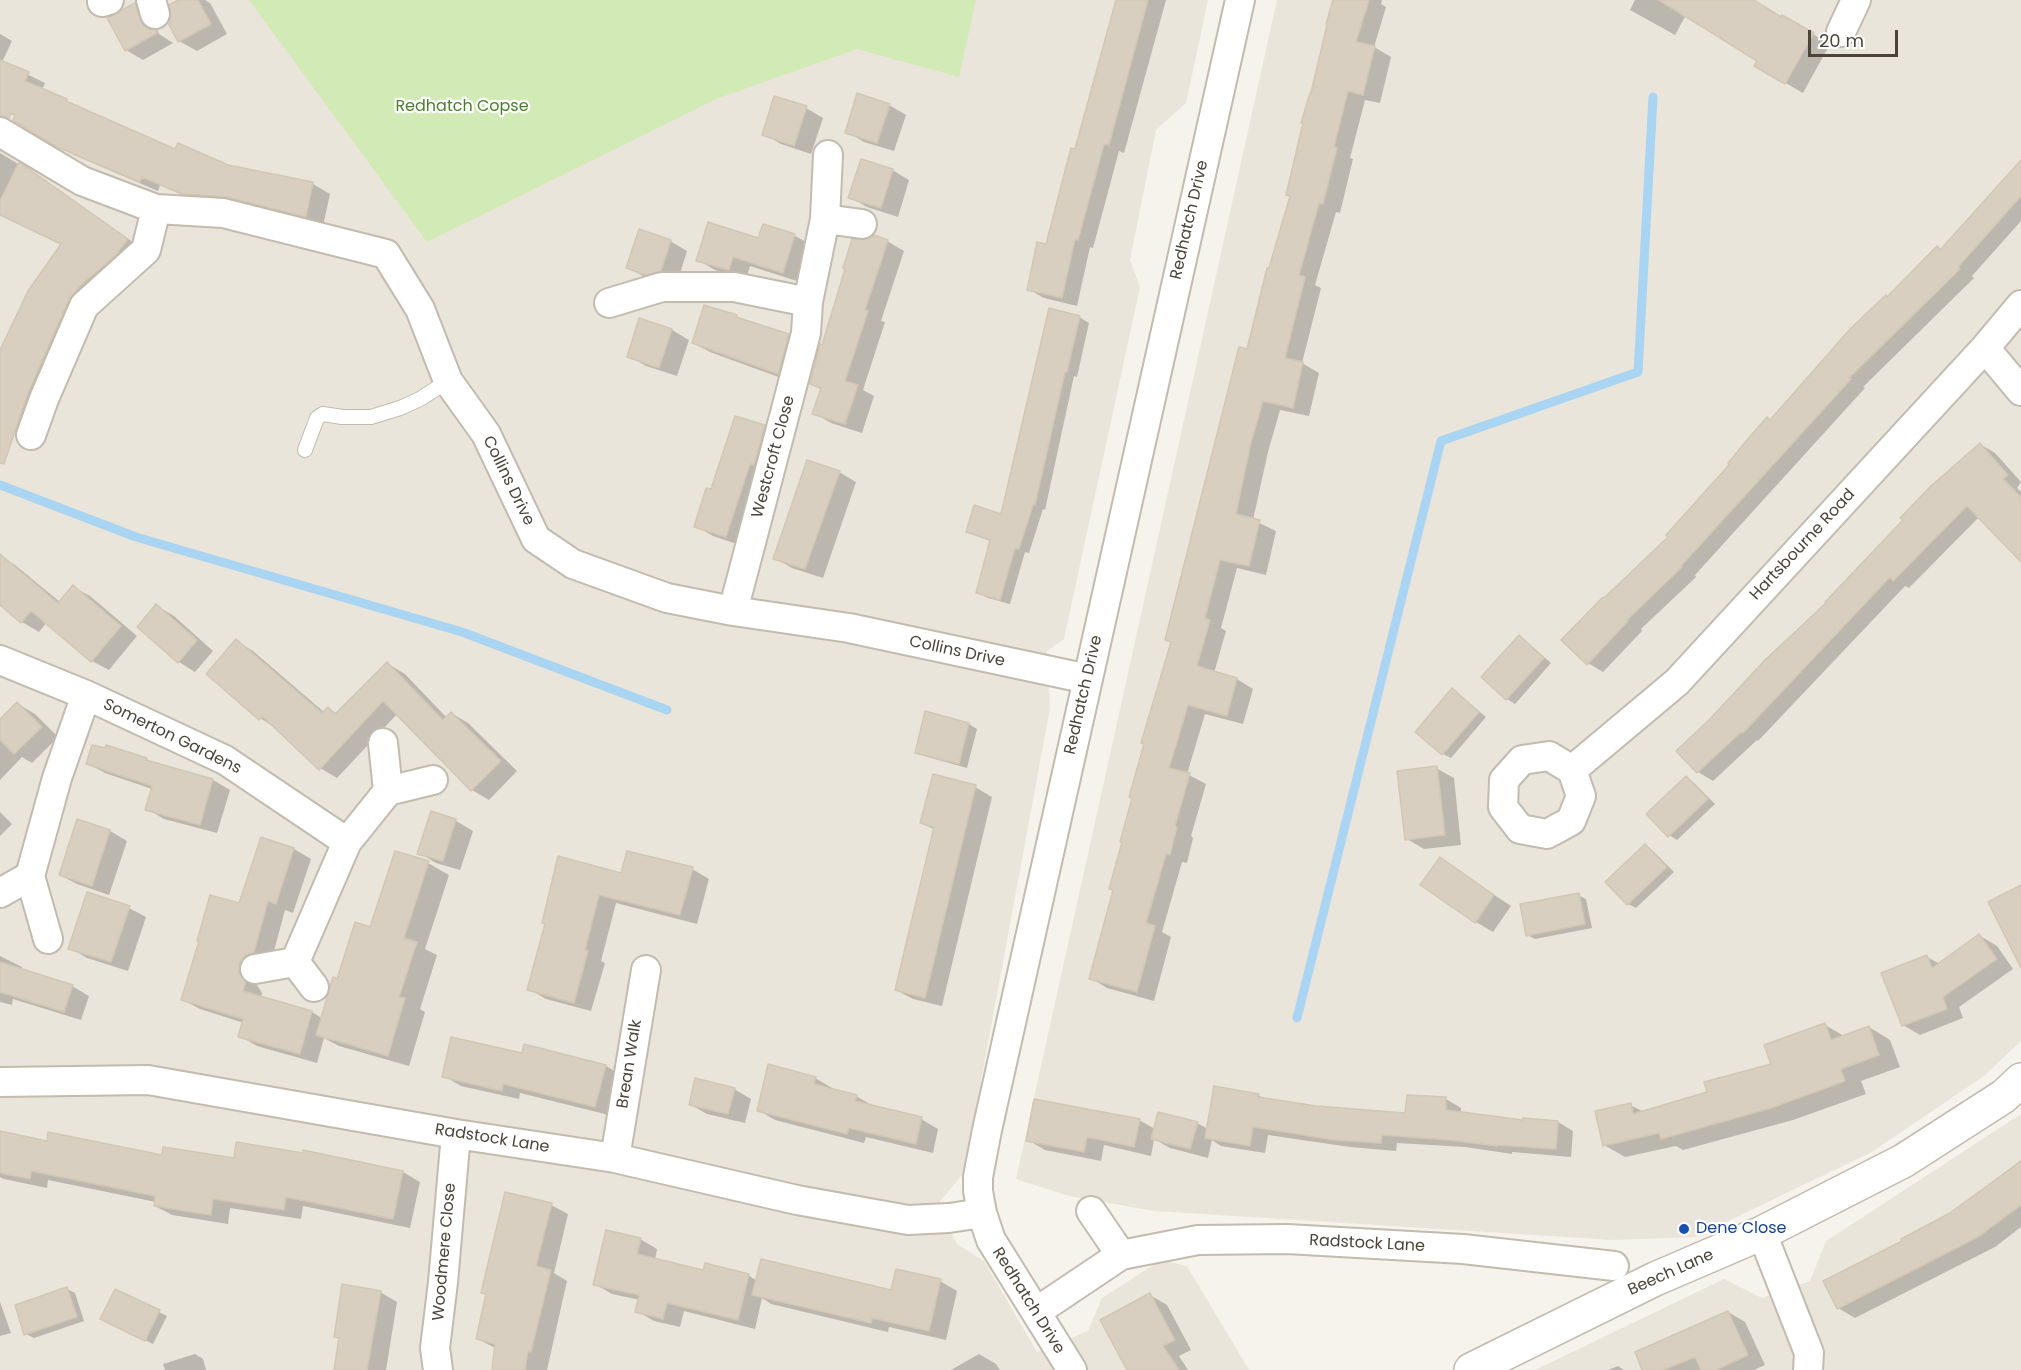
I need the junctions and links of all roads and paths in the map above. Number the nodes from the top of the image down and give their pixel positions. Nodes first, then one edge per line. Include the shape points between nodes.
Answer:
1 (1240, 0) edge
2 (1856, 0) edge
3 (1841, 32) dead end
4 (0, 132) edge
5 (828, 155) dead end
6 (156, 209) junction
7 (825, 219) junction
8 (862, 224) dead end
9 (808, 302) junction
10 (609, 303) dead end
11 (2021, 305) edge
12 (1985, 348) junction
13 (448, 381) junction
14 (2021, 391) edge
15 (32, 435) dead end
16 (305, 450) dead end
17 (733, 611) junction
18 (0, 660) edge
19 (1088, 680) junction
20 (86, 695) junction
21 (383, 743) dead end
22 (1572, 770) dead end
23 (433, 780) dead end
24 (388, 791) junction
25 (347, 842) junction
26 (30, 876) junction
27 (0, 892) edge
28 (48, 939) dead end
29 (295, 962) junction
30 (255, 969) dead end
31 (646, 970) dead end
32 (314, 987) dead end
33 (2021, 1080) edge
34 (0, 1082) edge
35 (456, 1134) junction
36 (615, 1158) junction
37 (1091, 1211) dead end
38 (981, 1213) junction
39 (1762, 1233) junction
40 (1121, 1255) junction
41 (1614, 1266) dead end
42 (1036, 1312) junction
43 (438, 1370) edge
44 (1072, 1370) edge
45 (1471, 1370) edge
46 (1808, 1370) edge

1 - 19 street, Redhatch Drive
2 - 3 street
4 - 6 street, Collins Drive via 82,181
5 - 7 street, Westcroft Close
6 - 13 street, Collins Drive via 223,213 386,254 420,309
6 - 15 street via 146,250 84,306
7 - 8 street
7 - 9 street, Westcroft Close
9 - 10 street via 734,286 662,287
9 - 17 street, Westcroft Close via 806,333
11 - 12 street, Hartsbourne Road
12 - 14 street
12 - 22 street, Hartsbourne Road via 1677,682
13 - 16 lane via 420,399 370,417 323,414 317,418
13 - 17 street, Collins Drive via 486,434 536,539 573,564 667,598
17 - 19 street, Collins Drive via 849,628
18 - 20 street, Somerton Gardens
19 - 38 street, Redhatch Drive via 987,1130 978,1177
20 - 25 street, Somerton Gardens via 225,760
20 - 26 street, Somerton Gardens via 57,778
21 - 24 street
23 - 24 street
24 - 25 street
25 - 29 street
26 - 27 street
26 - 28 street
29 - 30 street
29 - 32 street
31 - 36 street, Brean Walk
33 - 39 street, Beech Lane via 2004,1096 1903,1161
34 - 35 street, Radstock Lane via 148,1080
35 - 36 street, Radstock Lane
35 - 43 street, Woodmere Close via 435,1348
36 - 38 street, Radstock Lane via 797,1200 908,1220
37 - 40 street
38 - 42 street, Redhatch Drive via 1007,1269
39 - 45 street, Beech Lane via 1655,1279
39 - 46 street via 1809,1353
40 - 41 street, Radstock Lane via 1198,1240 1287,1239 1463,1250
40 - 42 street, Radstock Lane
42 - 44 street, Redhatch Drive

